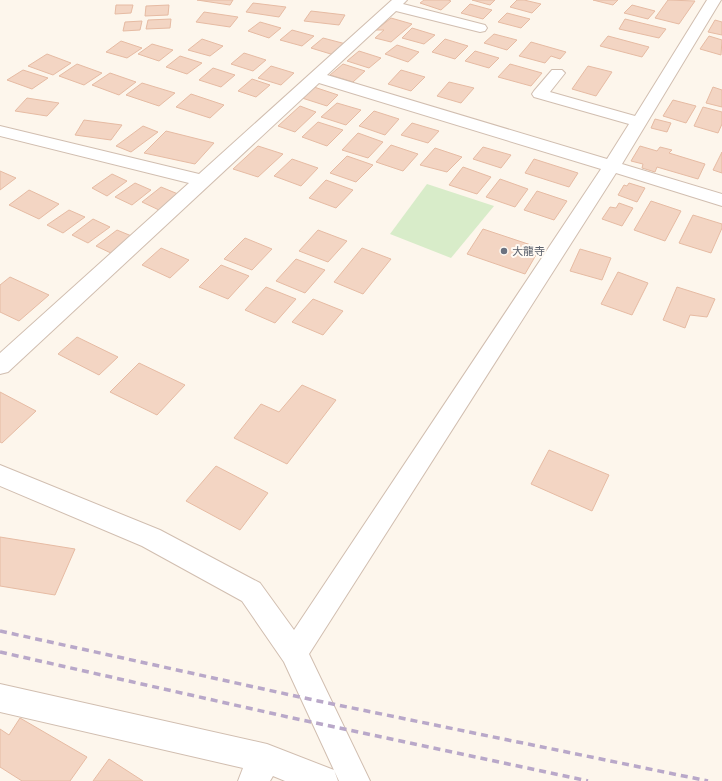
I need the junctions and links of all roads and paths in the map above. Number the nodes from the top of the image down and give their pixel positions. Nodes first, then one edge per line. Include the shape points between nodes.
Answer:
1 (714, 0) edge
2 (396, 3) edge
3 (480, 28) dead end
4 (557, 73) dead end
5 (318, 77) junction
6 (639, 122) junction
7 (0, 132) edge
8 (611, 167) junction
9 (204, 180) junction
10 (722, 200) edge
11 (0, 366) edge
12 (0, 475) edge
13 (294, 653) junction
14 (0, 698) edge
15 (260, 770) edge
16 (323, 781) edge
17 (354, 781) edge

1 - 6 street
2 - 3 street
2 - 5 street
4 - 6 street via 540,94
5 - 8 street
5 - 9 street
6 - 8 street
7 - 9 street
8 - 10 street
8 - 13 street
9 - 11 street
12 - 13 street via 151,538 251,592
13 - 17 street
14 - 15 street
15 - 16 street

